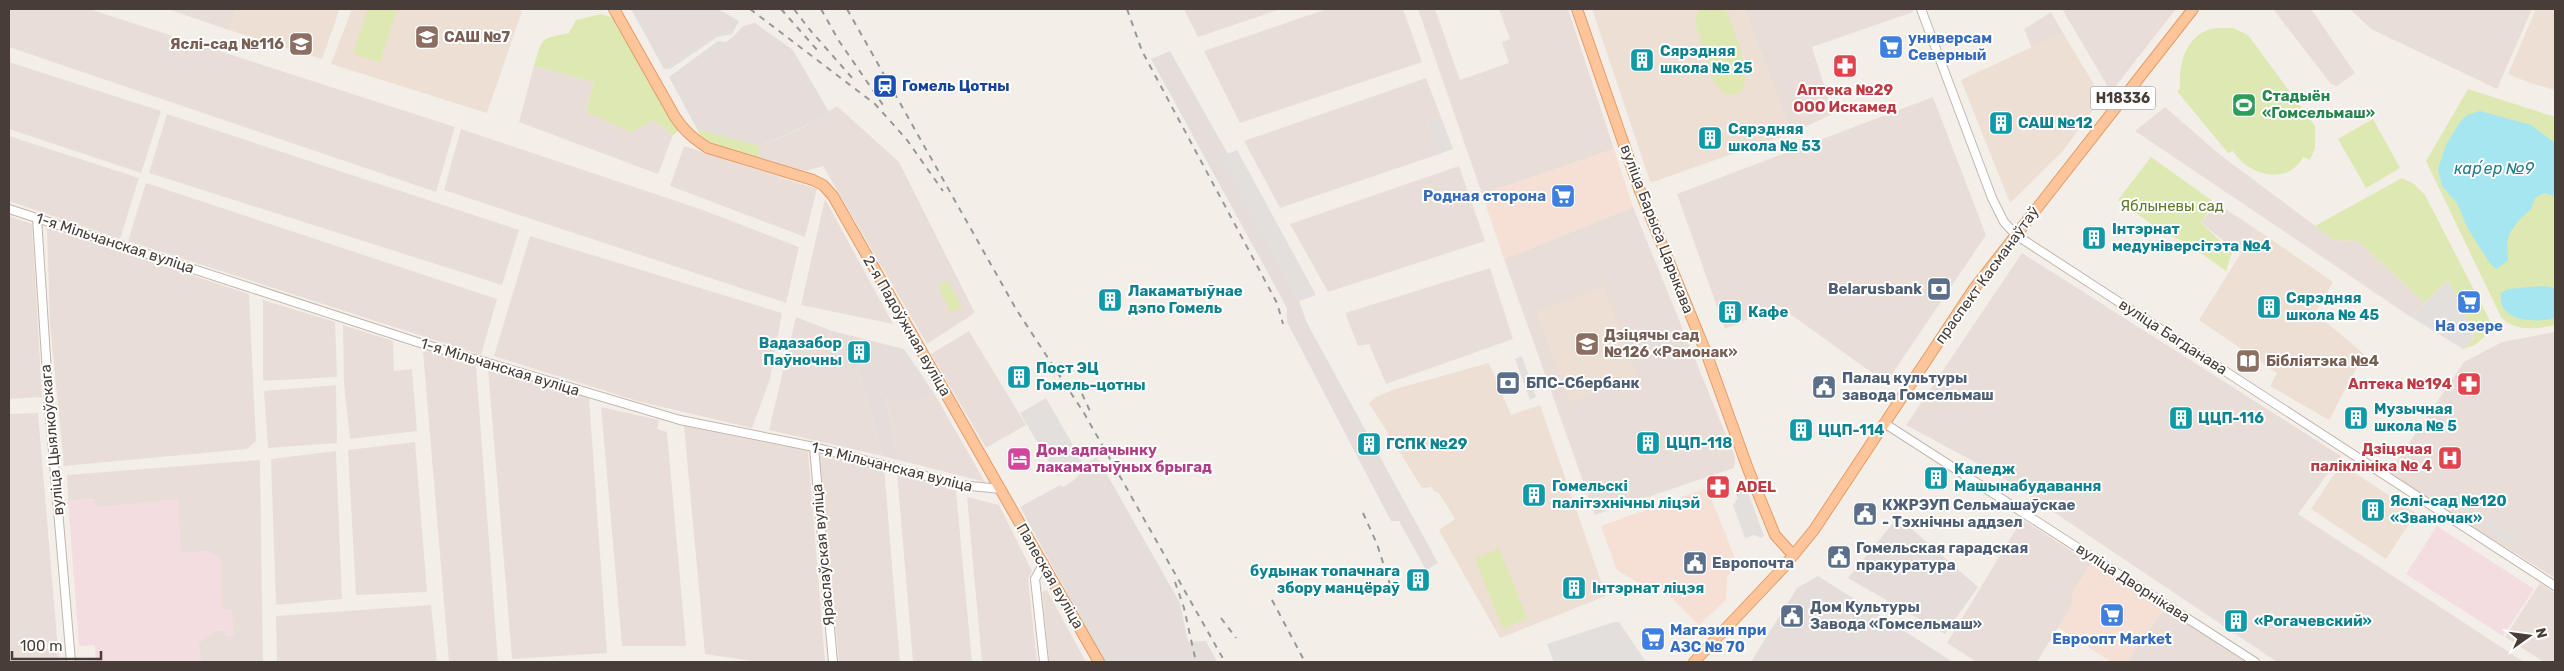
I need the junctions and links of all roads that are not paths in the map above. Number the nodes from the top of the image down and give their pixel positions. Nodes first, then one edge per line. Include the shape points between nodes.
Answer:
1 (614, 9) edge
2 (1577, 9) edge
3 (1921, 9) edge
4 (2193, 9) edge
5 (9, 209) edge
6 (37, 218) junction
7 (2016, 235) junction
8 (1884, 423) junction
9 (814, 447) junction
10 (1001, 489) junction
11 (1793, 555) junction
12 (1044, 563) junction
13 (2555, 586) edge
14 (71, 662) edge
15 (833, 662) edge
16 (1044, 662) edge
17 (1099, 662) edge
18 (1694, 662) edge
19 (2255, 662) edge

1 - 10 main road, 2-я Падоўжная вуліца via 684,131 708,148 820,182 833,196
2 - 11 main road, вуліца Барыса Царыкава via 1640,190 1707,355 1751,476 1775,536
3 - 7 street, вуліца Багданава via 1992,198 2004,222
4 - 7 main road, праспект Касманаўтаў / Н18336
5 - 6 street, 1-я Мільчанская вуліца
6 - 9 street, 1-я Мільчанская вуліца via 418,342 596,396 680,420
6 - 14 street, вуліца Цыялкоўскага
7 - 8 main road, праспект Касманаўтаў / Н18336 via 1973,290
7 - 13 street, вуліца Багданава
8 - 11 main road, праспект Касманаўтаў / Н18336 via 1817,526
8 - 19 street, вуліца Дворнікава
9 - 10 street, 1-я Мільчанская вуліца via 960,485
9 - 15 street, Яраслаўская вуліца
10 - 12 main road, Палеская вуліца
11 - 18 main road, праспект Касманаўтаў / Н18336
12 - 16 street via 1035,579
12 - 17 main road, Палеская вуліца

